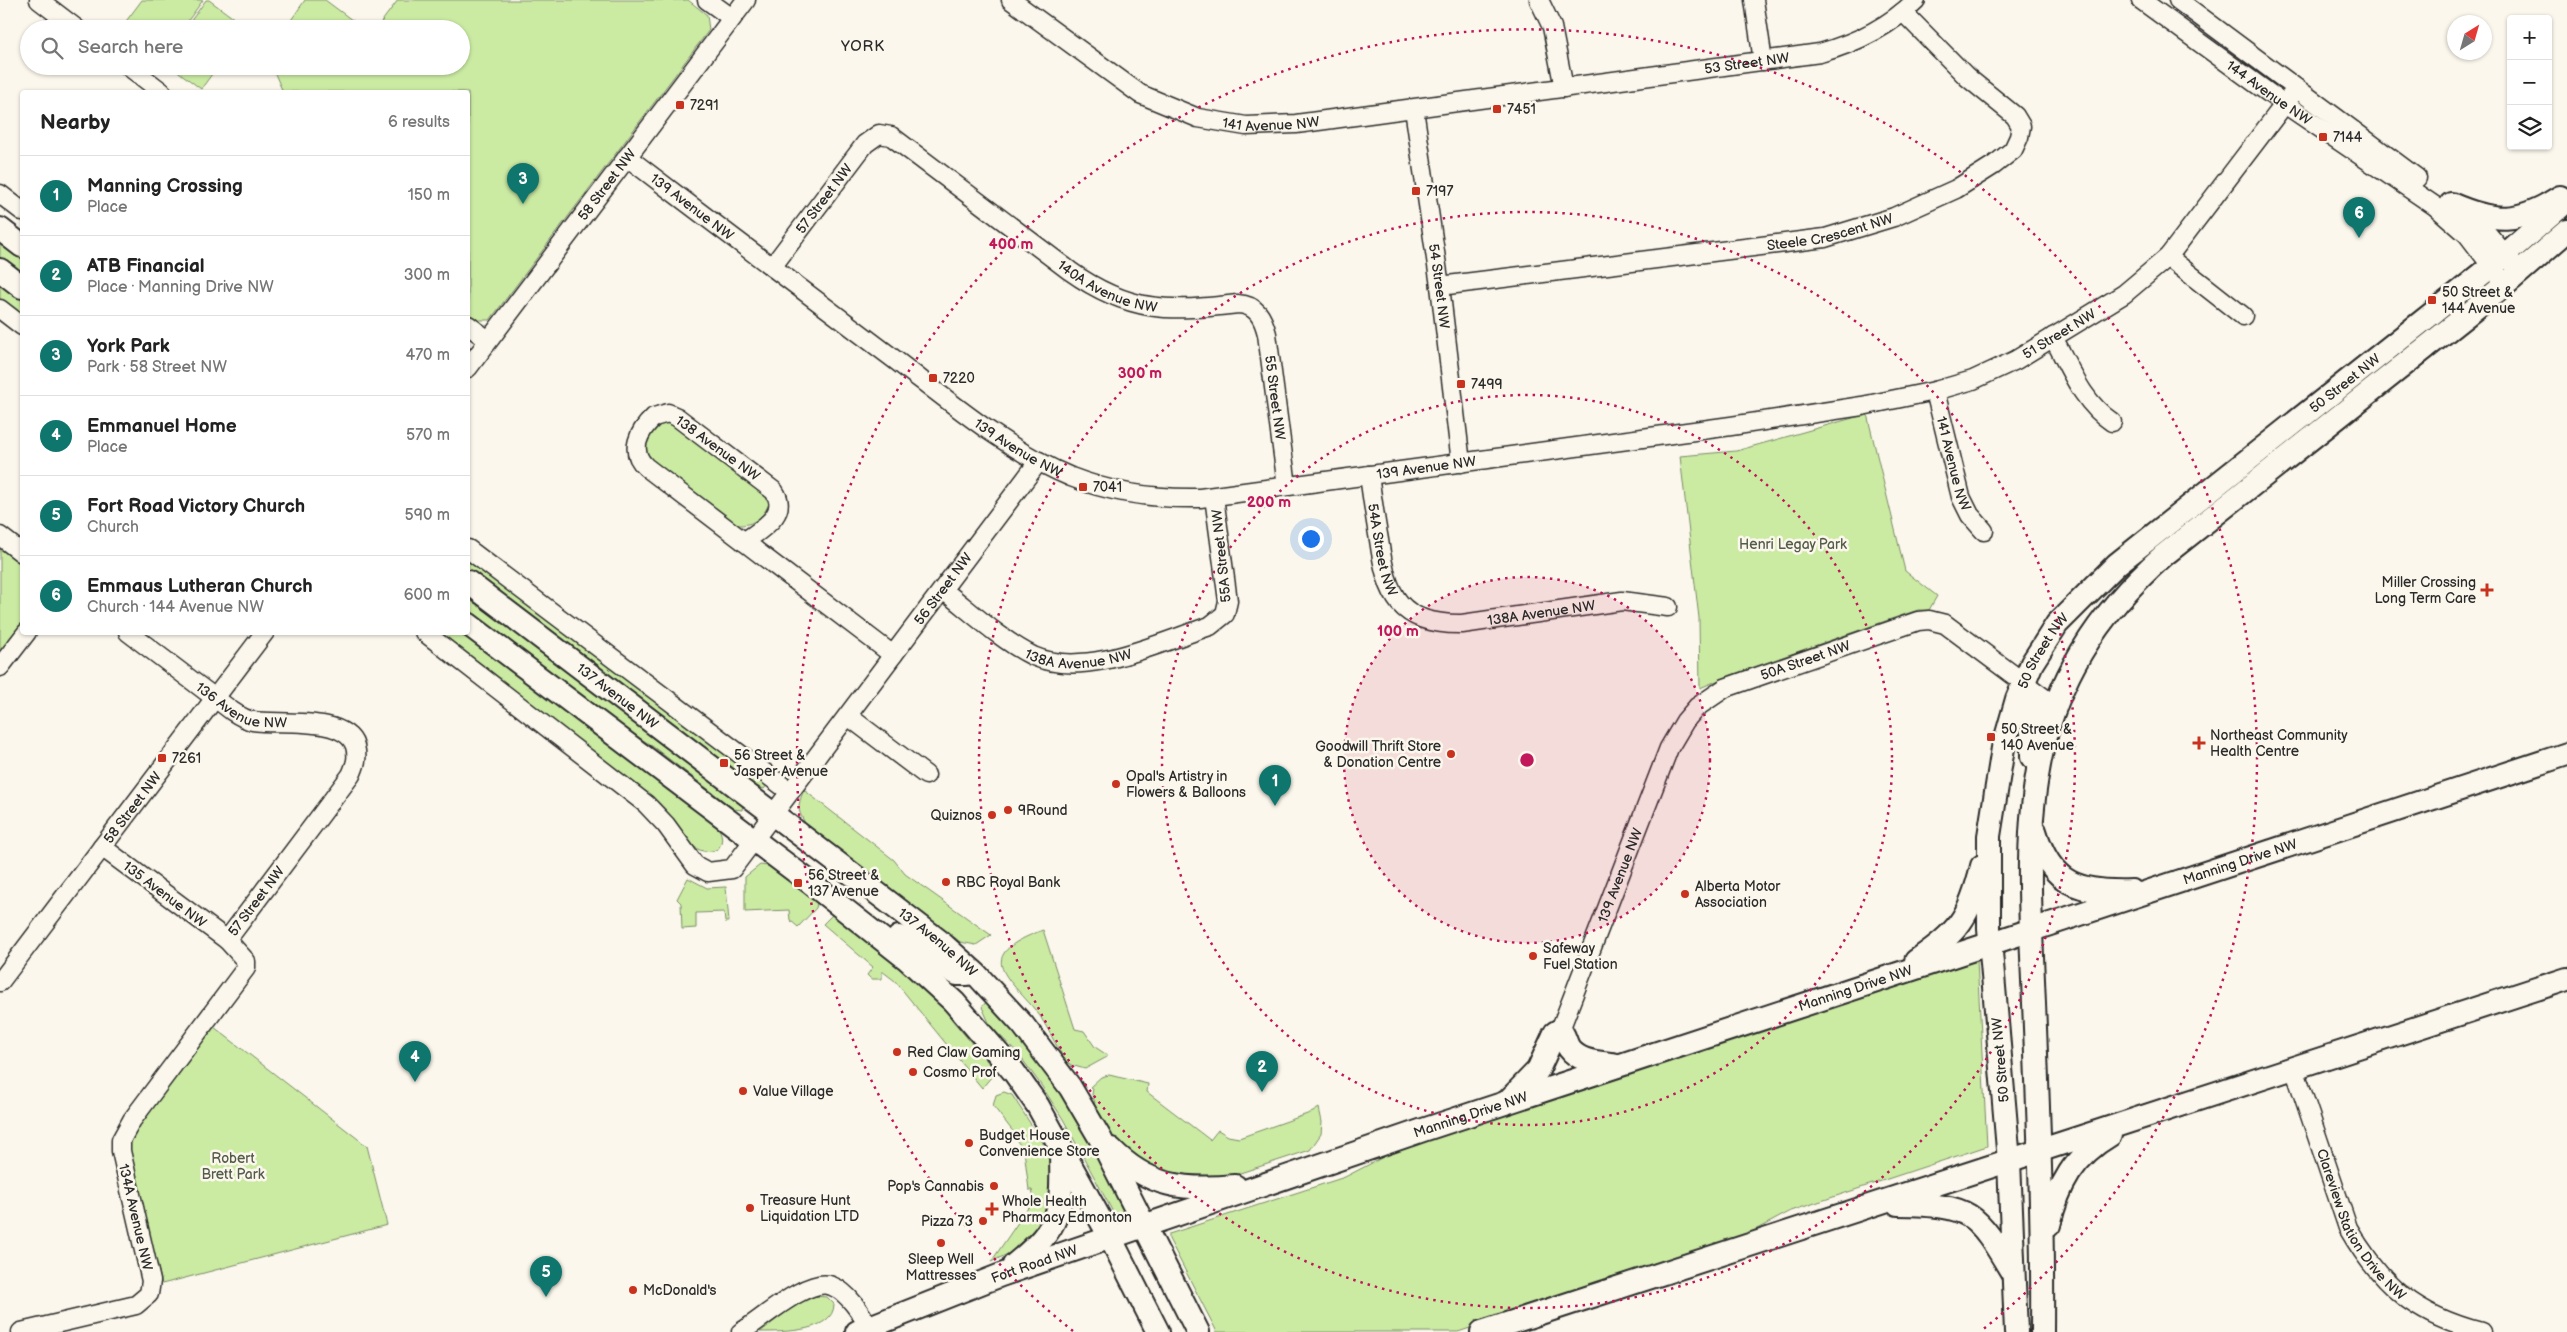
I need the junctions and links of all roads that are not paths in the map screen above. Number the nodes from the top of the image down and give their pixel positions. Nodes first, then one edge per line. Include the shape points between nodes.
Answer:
1 (39, 0) edge
2 (707, 0) edge
3 (746, 0) edge
4 (1011, 0) edge
5 (1539, 0) edge
6 (1754, 0) edge
7 (1916, 0) edge
8 (2141, 0) edge
9 (2178, 0) edge
10 (1903, 12) junction
11 (732, 18) junction
12 (65, 20) edge
13 (1763, 61) junction
14 (140, 75) edge
15 (1564, 88) junction
16 (2296, 89) junction
17 (159, 90) edge
18 (2284, 103) junction
19 (1414, 109) junction
20 (879, 134) joint
21 (627, 157) junction
22 (2567, 192) edge
23 (0, 194) edge
24 (2567, 201) edge
25 (2451, 204) junction
26 (20, 209) edge
27 (0, 229) edge
28 (2567, 231) edge
29 (20, 244) edge
30 (2168, 257) junction
31 (2499, 261) junction
32 (772, 267) junction
33 (0, 270) edge
34 (2513, 278) junction
35 (20, 285) edge
36 (1440, 286) junction
37 (0, 309) edge
38 (1258, 312) joint
39 (2243, 316) dead end
40 (20, 324) edge
41 (470, 326) edge
42 (2053, 337) junction
43 (488, 340) junction
44 (470, 365) edge
45 (1935, 391) junction
46 (2112, 422) dead end
47 (1731, 426) joint
48 (1039, 462) junction
49 (1461, 462) junction
50 (1369, 475) junction
51 (1287, 486) junction
52 (1214, 496) junction
53 (1984, 531) dead end
54 (0, 536) edge
55 (2144, 541) junction
56 (744, 542) junction
57 (20, 551) edge
58 (470, 551) edge
59 (470, 584) edge
60 (943, 590) junction
61 (1668, 607) dead end
62 (1225, 614) joint
63 (1416, 615) joint
64 (470, 626) edge
65 (25, 635) edge
66 (132, 635) edge
67 (263, 635) edge
68 (428, 635) edge
69 (893, 655) junction
70 (0, 668) edge
71 (2023, 682) junction
72 (215, 699) junction
73 (2056, 706) junction
74 (848, 716) junction
75 (1684, 721) joint
76 (2567, 754) edge
77 (358, 756) joint
78 (926, 775) dead end
79 (789, 791) junction
80 (2031, 811) junction
81 (772, 814) junction
82 (1989, 836) junction
83 (753, 839) junction
84 (102, 847) junction
85 (811, 883) junction
86 (2158, 890) junction
87 (2032, 931) junction
88 (227, 940) junction
89 (1990, 945) junction
90 (976, 974) junction
91 (1896, 975) junction
92 (2567, 979) edge
93 (0, 982) edge
94 (954, 1002) junction
95 (1560, 1030) junction
96 (1619, 1066) junction
97 (2294, 1068) junction
98 (1505, 1103) junction
99 (2138, 1119) junction
100 (1100, 1138) junction
101 (121, 1140) joint
102 (1061, 1147) junction
103 (2040, 1150) junction
104 (2009, 1161) junction
105 (1271, 1182) junction
106 (1879, 1204) junction
107 (1144, 1226) junction
108 (1110, 1237) junction
109 (2043, 1256) junction
110 (1001, 1275) junction
111 (2015, 1277) junction
112 (866, 1330) edge
113 (21, 1332) edge
114 (741, 1332) edge
115 (1158, 1332) edge
116 (1198, 1332) edge
117 (1482, 1332) edge
118 (2016, 1332) edge
119 (2042, 1332) edge
120 (2481, 1332) edge

1 - 12 street
2 - 11 street
3 - 11 street, 58 Street NW
4 - 19 street, 141 Avenue NW via 1126,86 1154,102 1198,118 1230,124 1281,126
5 - 15 street via 1552,27
6 - 13 street
7 - 10 street, 53 Street NW
8 - 18 street, 144 Avenue NW
9 - 16 street, 144 Avenue NW
10 - 13 street, 53 Street NW via 1870,34 1833,49
10 - 36 street, Steele Crescent NW via 1967,77 2015,116 2021,126 2013,150 1956,189 1894,217 1824,238
11 - 21 street, 58 Street NW
13 - 15 street, 53 Street NW
14 - 17 street
15 - 19 street, 141 Avenue NW
16 - 18 street, 51 Street NW
16 - 25 street, 144 Avenue NW
18 - 30 street, 51 Street NW
18 - 31 street, 144 Avenue NW via 2435,206
19 - 36 street, 54 Street NW
20 - 32 street, 57 Street NW via 864,144
20 - 38 street, 140A Avenue NW via 896,139 1099,290 1159,309 1189,310 1245,304
21 - 32 street, 139 Avenue NW
21 - 43 street, 58 Street NW
22 - 25 main road via 2538,209 2509,218 2482,217
23 - 26 street
24 - 31 main road, 50 Street NW
25 - 31 street, 144 Avenue NW via 2486,232
27 - 29 main road
28 - 34 main road, 50 Street NW
30 - 39 street
30 - 42 street, 51 Street NW via 2124,294
31 - 34 street, 144 Avenue NW
31 - 55 main road, 50 Street NW
32 - 48 street, 139 Avenue NW via 992,433
33 - 35 main road
34 - 73 main road, 50 Street NW via 2164,555 2132,584 2087,642
36 - 49 street, 54 Street NW
37 - 40 street
38 - 51 street, 55 Street NW via 1267,334
41 - 43 street
42 - 45 street, 51 Street NW via 1992,372
42 - 46 street via 2086,399
43 - 44 street, 58 Street NW
45 - 47 street, 51 Street NW
45 - 53 street, 141 Avenue NW via 1961,497 1970,516
47 - 49 street, 139 Avenue NW
48 - 52 street, 139 Avenue NW via 1087,483 1131,494 1185,498
48 - 60 street, 56 Street NW
49 - 50 street, 139 Avenue NW
50 - 51 street, 139 Avenue NW
50 - 63 street, 54A Street NW via 1388,587 1398,601
51 - 52 street, 139 Avenue NW
52 - 62 street, 55A Street NW via 1228,595
54 - 57 street
55 - 71 main road, 50 Street NW via 2091,588 2057,624 2039,648
55 - 73 main road via 2136,557 2073,636 2050,682 2050,697
56 - 56 street, 138 Avenue NW via 641,462 636,444 654,417 668,414 677,417 774,491 780,503 777,515
56 - 69 street, 138 Avenue NW
58 - 79 street, 137 Avenue NW
59 - 81 main road, 137 Avenue NW
60 - 62 street, 138A Avenue NW via 1022,650 1043,660 1067,664 1089,664 1108,659 1210,626
60 - 69 street, 56 Street NW
61 - 63 street, 138A Avenue NW via 1622,600 1462,624 1433,622
64 - 83 main road
65 - 70 street
66 - 72 street, 136 Avenue NW
67 - 72 street, 58 Street NW
68 - 83 street via 646,804 695,865 708,872 732,869
69 - 74 street, 56 Street NW
71 - 73 street
71 - 75 street, 50A Street NW via 1950,627 1938,621 1918,621 1737,683 1706,699
71 - 80 main road via 2034,703
71 - 82 main road, 50 Street NW via 1999,764
72 - 77 street, 136 Avenue NW via 250,721 334,726 347,732
72 - 84 street, 58 Street NW
73 - 80 main road, 50 Street NW via 2041,753
74 - 78 street
74 - 79 street, 56 Street NW
75 - 95 street, 139 Avenue NW via 1670,748
76 - 86 main road, Manning Drive NW
77 - 88 street, 57 Street NW via 351,775
79 - 81 street, 56 Street NW
80 - 86 main road via 2046,860 2067,881 2096,891
80 - 87 main road, 50 Street NW
81 - 83 street, 56 Street NW
81 - 90 main road, 137 Avenue NW via 931,935
82 - 89 main road, 50 Street NW
82 - 91 main road via 1965,916 1949,938
83 - 85 main road
84 - 88 street, 135 Avenue NW
84 - 93 street, 58 Street NW
85 - 90 main road via 958,974
85 - 94 main road via 906,958
86 - 87 main road, Manning Drive NW
87 - 89 main road, Manning Drive NW
87 - 103 main road, 50 Street NW
88 - 101 street, 57 Street NW via 246,961 246,968 132,1120
89 - 91 main road, Manning Drive NW
89 - 104 main road, 50 Street NW
90 - 94 main road
90 - 100 main road, 137 Avenue NW via 1039,1044
91 - 96 main road, Manning Drive NW
92 - 97 main road
94 - 102 main road via 1014,1072
95 - 96 main road via 1568,1047 1583,1060
95 - 98 main road via 1555,1033 1538,1070
96 - 98 main road, Manning Drive NW
97 - 99 main road
97 - 120 street, Clareview Station Drive NW via 2348,1228 2362,1252 2411,1304
98 - 105 main road, Manning Drive NW
99 - 103 main road
99 - 109 main road via 2094,1145 2069,1171 2053,1208
100 - 105 main road via 1124,1163 1140,1173 1183,1188
100 - 107 main road, 137 Avenue NW
101 - 113 street, 134A Avenue NW via 123,1162 152,1281 149,1294 136,1305
102 - 108 main road
102 - 110 main road via 1059,1213 1038,1245
103 - 104 main road
103 - 109 main road, 50 Street NW
104 - 106 main road
104 - 111 main road, 50 Street NW
105 - 107 main road, Manning Drive NW
106 - 111 main road via 1943,1205 1968,1214 1989,1234
106 - 117 main road
107 - 108 main road, Fort Road NW
107 - 116 main road, 137 Avenue NW
108 - 110 main road, Fort Road NW
108 - 115 main road
109 - 119 main road, 50 Street NW
110 - 112 main road, Fort Road NW
111 - 118 main road, 50 Street NW
112 - 114 street, Fort Road NW via 843,1294 832,1285 817,1284

